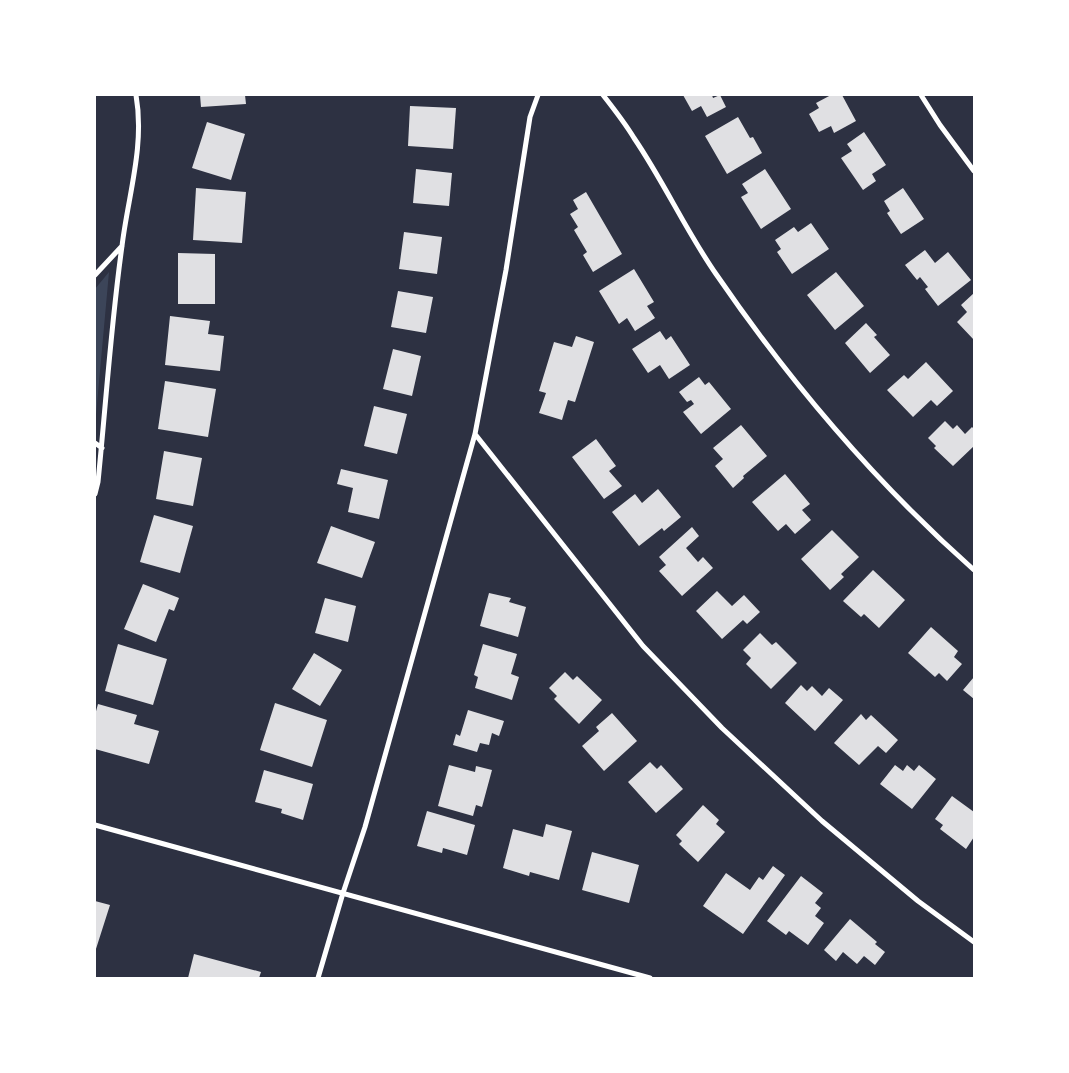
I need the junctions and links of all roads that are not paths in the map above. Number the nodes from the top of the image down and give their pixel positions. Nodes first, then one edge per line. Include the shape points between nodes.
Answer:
1 (136, 95) edge
2 (538, 95) edge
3 (603, 95) edge
4 (921, 95) edge
5 (974, 171) edge
6 (122, 246) junction
7 (95, 275) edge
8 (475, 434) junction
9 (95, 443) edge
10 (102, 448) junction
11 (95, 494) edge
12 (974, 570) edge
13 (95, 825) edge
14 (343, 893) junction
15 (974, 942) edge
16 (318, 978) edge
17 (650, 978) edge

1 - 6 street via 138,136
2 - 8 street via 530,116 506,270
3 - 12 street via 634,138 716,274 799,387 847,443
4 - 5 street
6 - 7 street
6 - 10 street
8 - 14 street
8 - 15 street via 644,646 722,728 822,821 918,901
9 - 10 street
10 - 11 street
13 - 14 street
14 - 16 street
14 - 17 street

